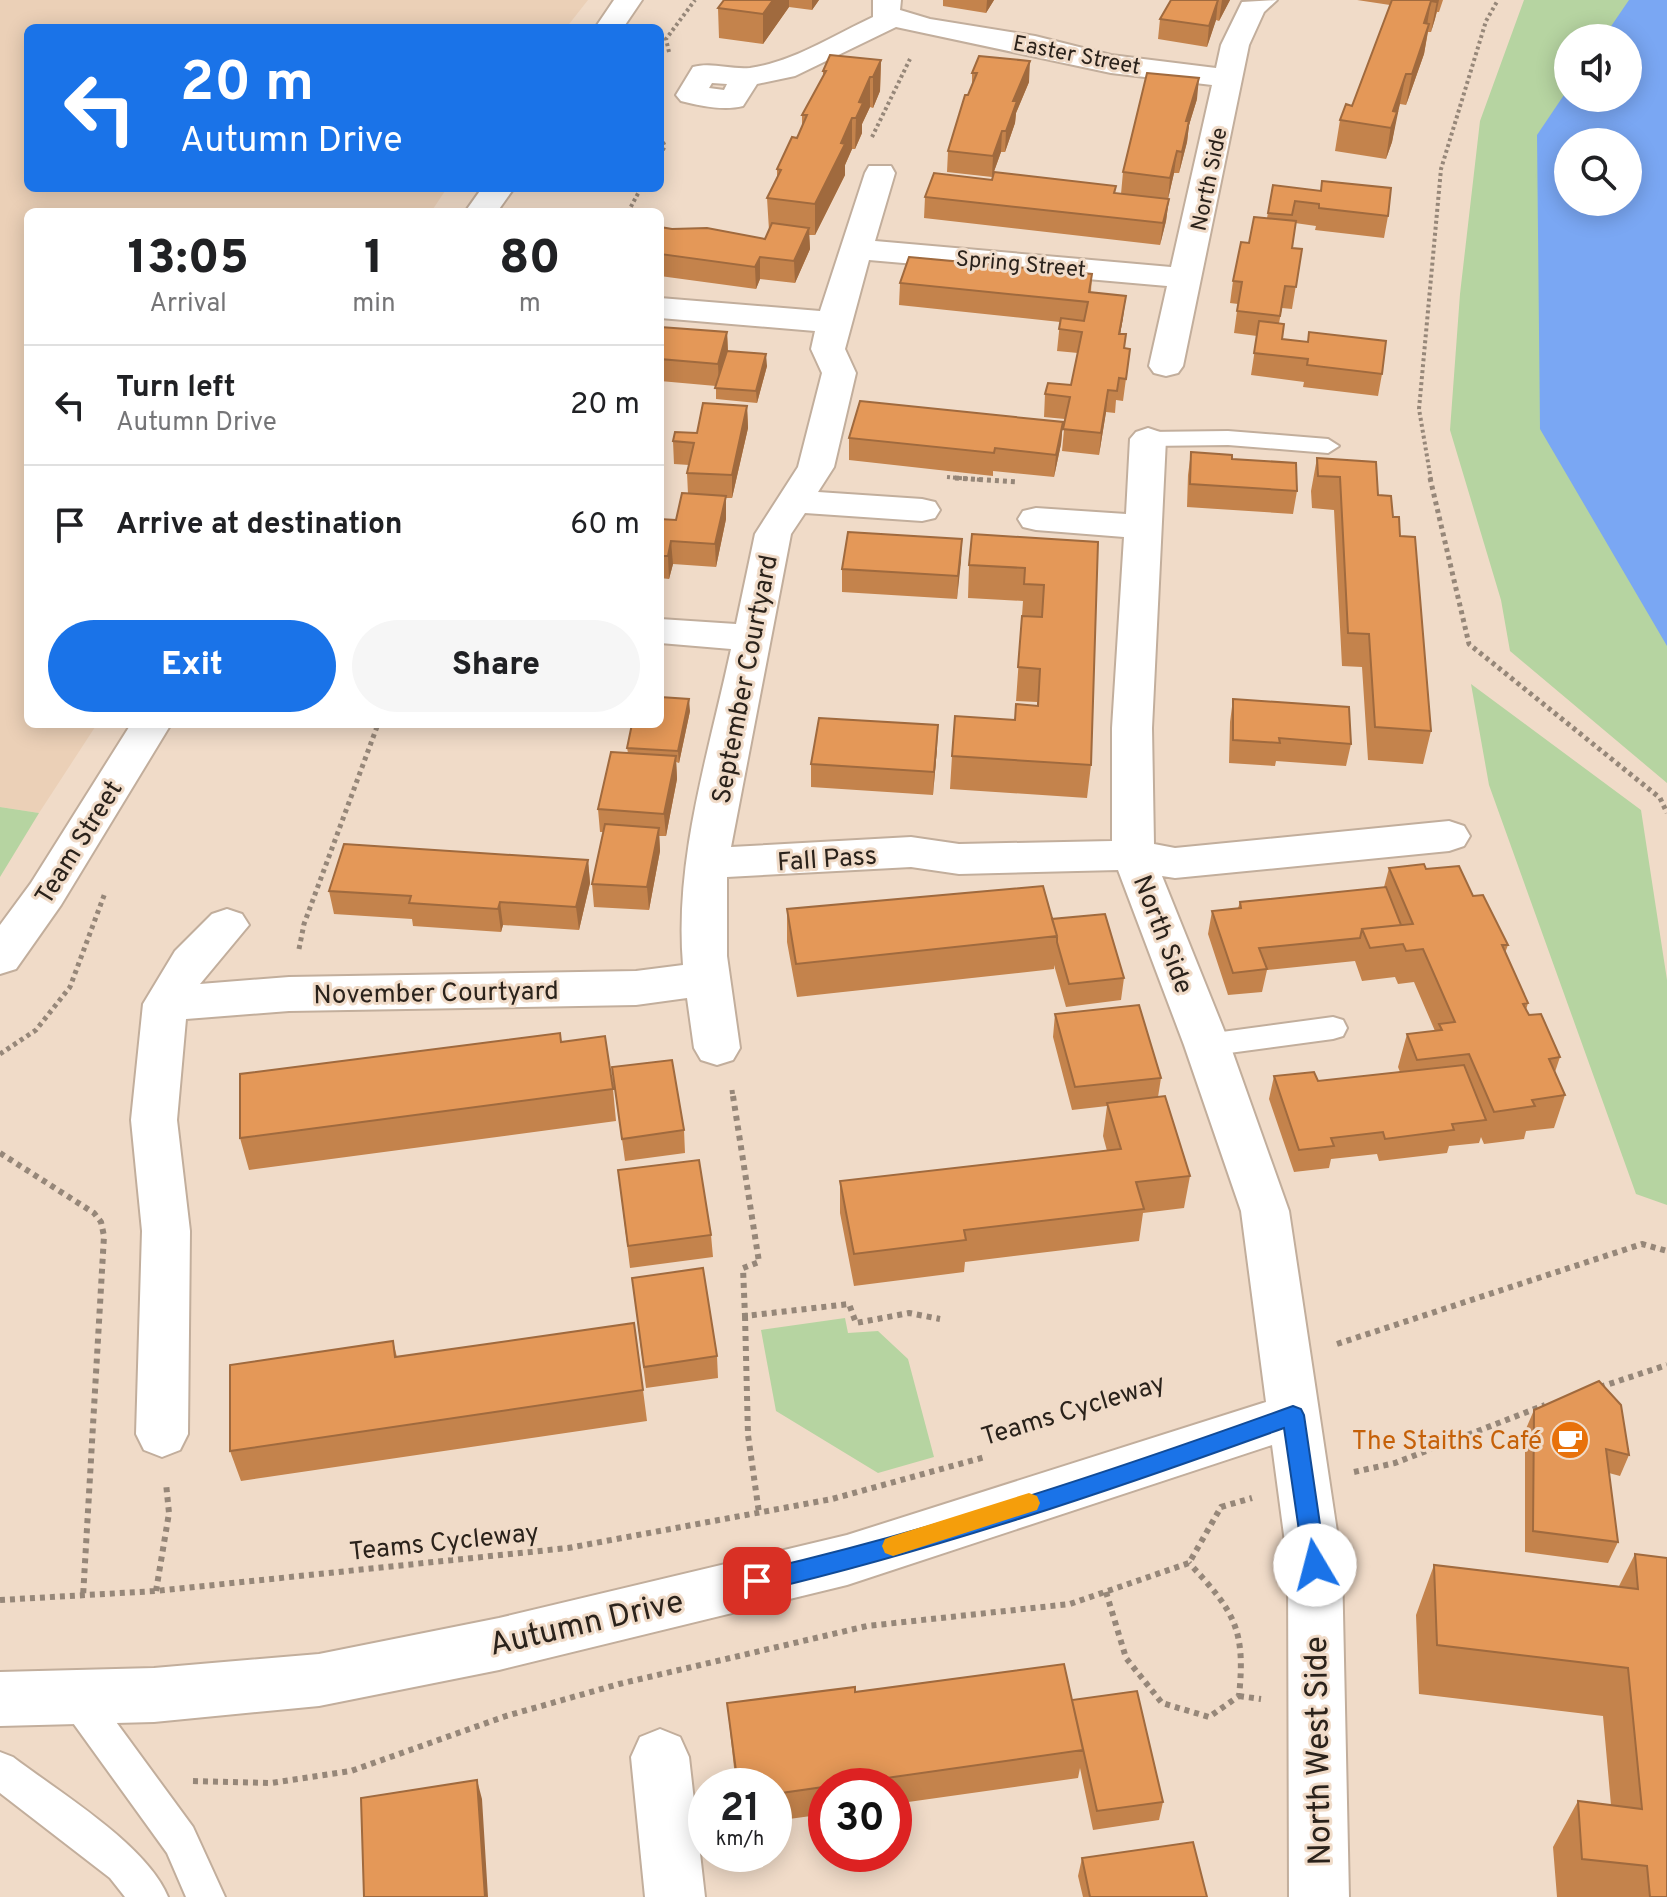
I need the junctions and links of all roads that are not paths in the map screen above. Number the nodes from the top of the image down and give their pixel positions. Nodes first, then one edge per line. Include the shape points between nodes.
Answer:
1 (628, 0) edge
2 (1263, 0) edge
3 (890, 9) edge
4 (612, 24) edge
5 (746, 77) dead end
6 (1229, 78) junction
7 (880, 173) road end
8 (855, 249) junction
9 (1186, 278) junction
10 (664, 308) edge
11 (833, 322) junction
12 (1166, 366) dead end
13 (1148, 439) joint
14 (1328, 446) dead end
15 (795, 501) junction
16 (922, 510) dead end
17 (1036, 519) dead end
18 (1144, 527) junction
19 (664, 631) edge
20 (752, 638) junction
21 (149, 728) edge
22 (1449, 836) dead end
23 (1133, 855) junction
24 (707, 863) junction
25 (227, 925) dead end
26 (0, 958) edge
27 (706, 979) junction
28 (165, 1004) junction
29 (1333, 1028) dead end
30 (1207, 1045) junction
31 (717, 1048) road end
32 (1293, 1415) junction
33 (162, 1434) road end
34 (76, 1697) junction
35 (0, 1699) edge
36 (660, 1757) dead end
37 (0, 1770) edge
38 (149, 1897) edge
39 (206, 1897) edge
40 (675, 1897) edge
41 (1319, 1897) edge

1 - 4 street
2 - 6 street, North Side via 1252,8 1235,45
3 - 5 street via 806,61
3 - 6 street, Easter Street via 926,27 1111,64
6 - 9 street, North Side
7 - 8 street, September Courtyard
8 - 9 street, Spring Street
8 - 11 street, September Courtyard
9 - 12 street, North Side
10 - 11 street
11 - 15 street, September Courtyard via 828,349 839,373 816,467
13 - 14 lane via 1228,438
13 - 18 street, North Side
15 - 16 street
15 - 20 street, September Courtyard via 773,534
17 - 18 street
18 - 23 street, North Side via 1132,728
19 - 20 street
20 - 24 street, September Courtyard
21 - 26 street, Team Street
22 - 23 street, Fall Pass via 1175,863
23 - 24 street, Fall Pass via 959,859 911,852
23 - 30 street, North Side
24 - 27 street
25 - 28 street via 191,963
27 - 28 street, November Courtyard via 566,990 289,994
27 - 31 street
28 - 33 street via 154,1120 166,1231
29 - 30 lane
30 - 32 street, North Side via 1265,1211
32 - 34 street, Autumn Drive via 847,1560 499,1644 319,1680
32 - 41 street, North West Side via 1315,1565
34 - 35 street, Autumn Drive
34 - 39 lane via 180,1840
36 - 40 street
37 - 38 lane via 123,1865

